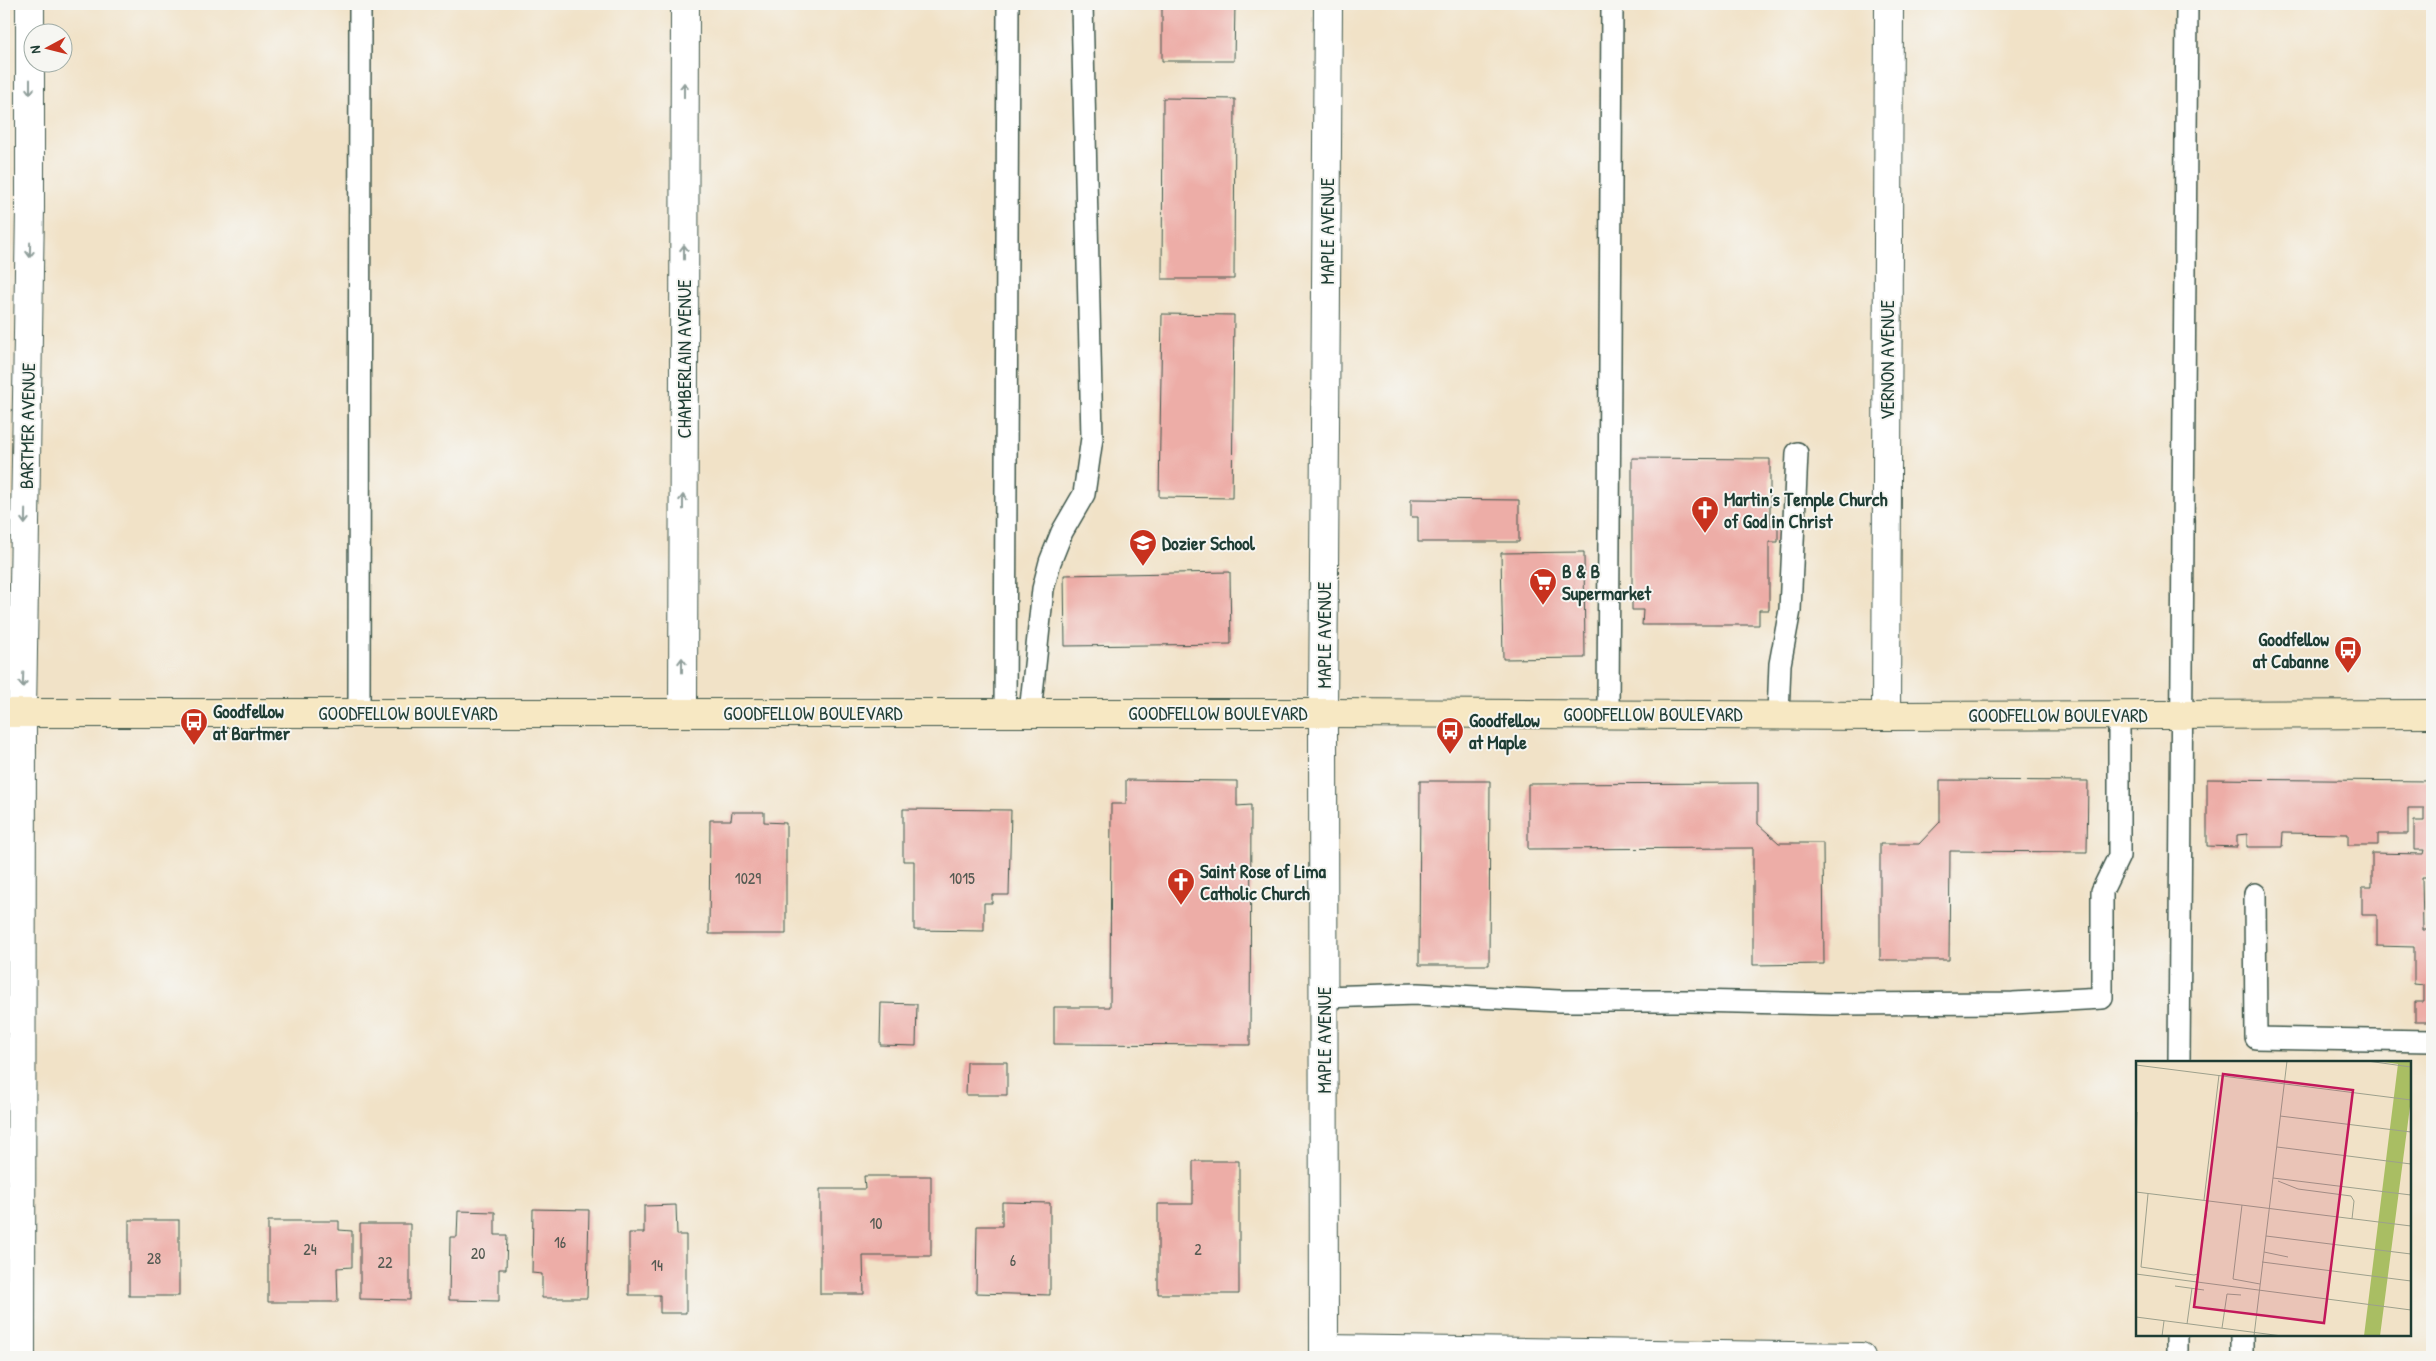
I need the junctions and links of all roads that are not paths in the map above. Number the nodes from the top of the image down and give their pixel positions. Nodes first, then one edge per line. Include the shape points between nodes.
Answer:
1 (30, 4) edge
2 (360, 4) edge
3 (684, 4) edge
4 (1008, 4) edge
5 (1082, 4) edge
6 (1328, 4) edge
7 (1612, 4) edge
8 (1888, 4) edge
9 (2187, 4) edge
10 (1797, 453) dead end
11 (13, 713) edge
12 (359, 713) junction
13 (683, 713) junction
14 (1018, 713) junction
15 (1323, 713) junction
16 (1608, 714) junction
17 (2432, 714) edge
18 (1778, 715) junction
19 (2119, 715) junction
20 (2183, 715) junction
21 (1886, 716) junction
22 (2254, 894) dead end
23 (1324, 997) junction
24 (2432, 1041) edge
25 (2179, 1061) edge
26 (2177, 1336) edge
27 (2242, 1336) edge
28 (1324, 1353) edge
29 (21, 1357) edge
30 (1861, 1357) edge
31 (2176, 1357) edge
32 (2242, 1357) edge

1 -> 11 street, BARTMER AVENUE via 30,208
2 - 12 lane
13 -> 3 street, CHAMBERLAIN AVENUE
4 - 14 lane
5 - 14 lane via 1092,438 1084,494 1062,532 1050,562
6 - 15 street, MAPLE AVENUE
7 - 16 lane
8 - 21 street, VERNON AVENUE
9 - 20 lane
10 - 18 lane via 1790,610 1780,664
11 - 12 main road, GOODFELLOW BOULEVARD
11 - 29 street, BARTMER AVENUE
12 - 13 main road, GOODFELLOW BOULEVARD
13 - 14 main road, GOODFELLOW BOULEVARD
14 - 15 main road, GOODFELLOW BOULEVARD
15 - 16 main road, GOODFELLOW BOULEVARD
15 - 23 street, MAPLE AVENUE
16 - 18 main road, GOODFELLOW BOULEVARD
17 - 20 main road, GOODFELLOW BOULEVARD
18 - 21 main road, GOODFELLOW BOULEVARD
19 - 20 main road, GOODFELLOW BOULEVARD
19 - 21 main road, GOODFELLOW BOULEVARD
19 - 23 lane via 2119,856 2102,891 2102,998 2013,1004 1833,1004 1559,1001 1417,994
20 - 25 lane
22 - 24 lane via 2256,1038
23 - 28 street, MAPLE AVENUE
26 - 31 lane
27 - 32 lane
28 - 30 street

